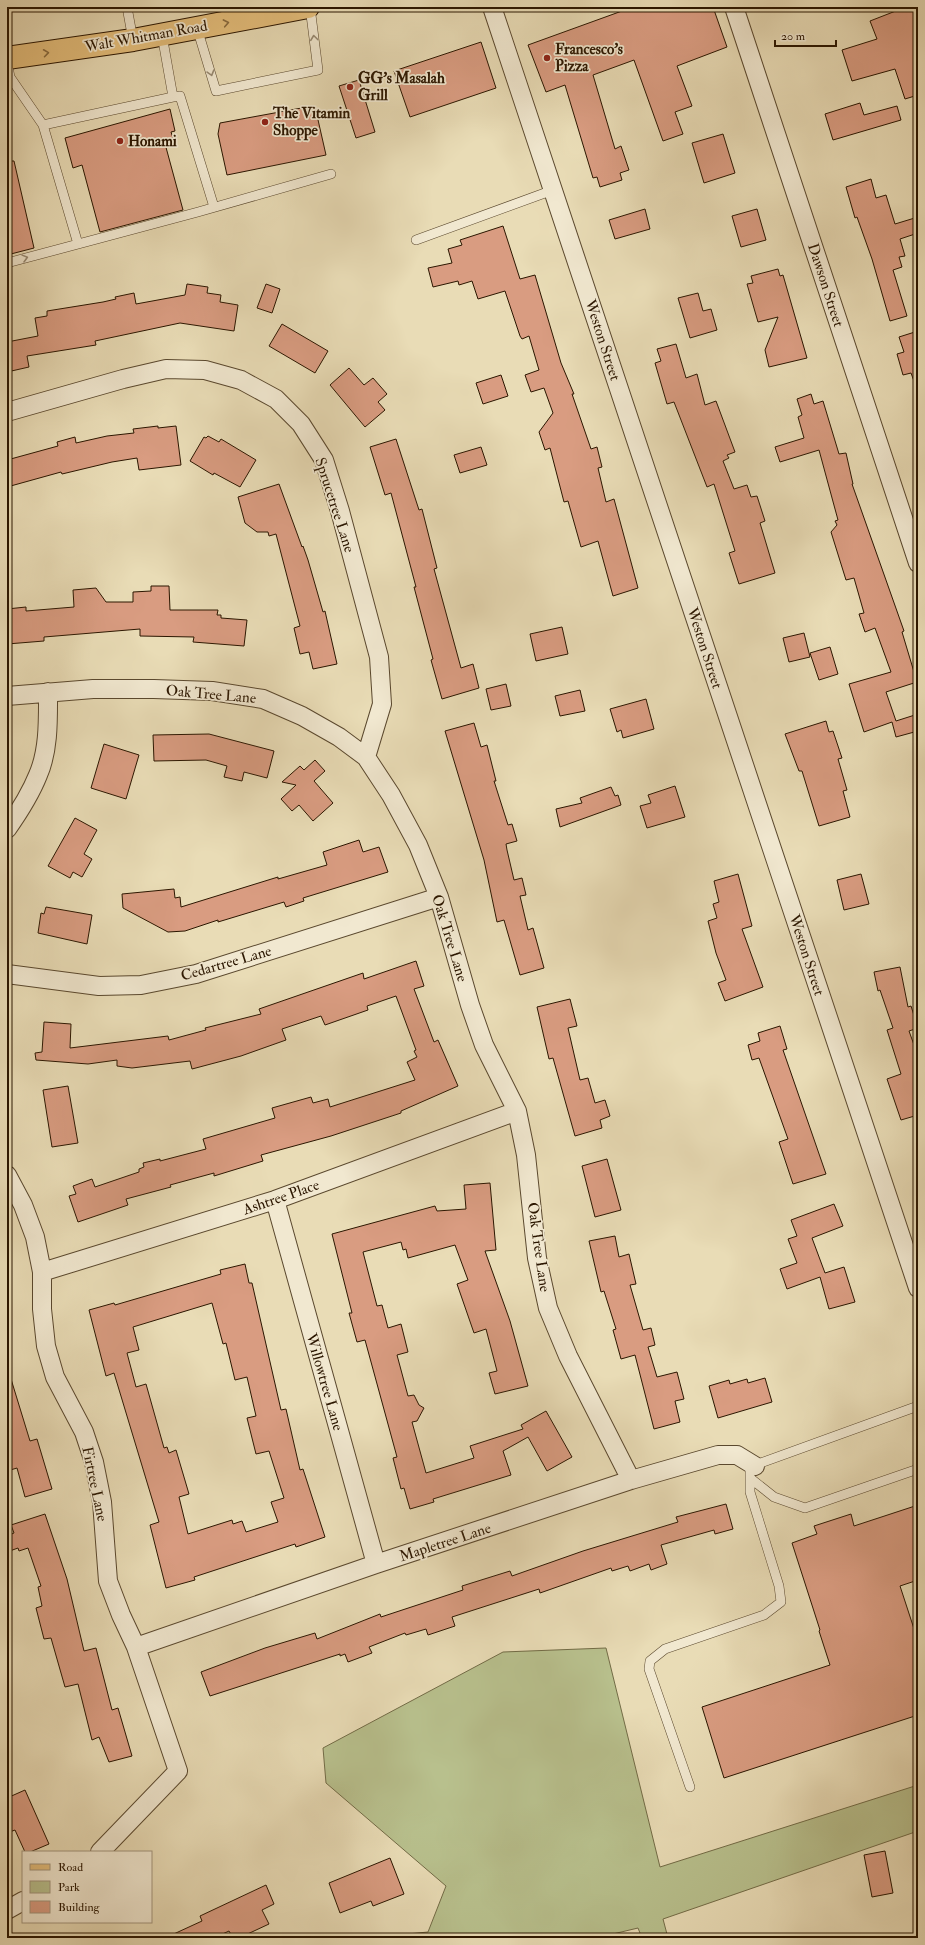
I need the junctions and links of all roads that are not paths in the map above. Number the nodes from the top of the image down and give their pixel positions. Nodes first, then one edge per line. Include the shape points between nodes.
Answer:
1 (126, 7) edge
2 (309, 7) edge
3 (492, 7) edge
4 (734, 7) edge
5 (197, 28) junction
6 (162, 35) junction
7 (132, 40) junction
8 (7, 58) edge
9 (7, 62) edge
10 (173, 97) junction
11 (43, 125) junction
12 (331, 174) dead end
13 (553, 190) junction
14 (214, 207) junction
15 (416, 240) dead end
16 (78, 244) junction
17 (7, 263) edge
18 (7, 412) edge
19 (918, 563) edge
20 (48, 692) junction
21 (7, 696) edge
22 (366, 757) junction
23 (7, 829) edge
24 (439, 897) junction
25 (7, 974) edge
26 (517, 1111) junction
27 (7, 1175) edge
28 (275, 1200) junction
29 (42, 1272) junction
30 (918, 1288) edge
31 (918, 1406) edge
32 (918, 1470) edge
33 (753, 1472) junction
34 (631, 1480) junction
35 (376, 1564) junction
36 (136, 1647) junction
37 (690, 1787) dead end
38 (101, 1851) edge
39 (22, 1902) edge
40 (7, 1910) edge

1 - 7 lane
5 -> 2 main road, Walt Whitman Road
5 -> 2 lane via 216,91 318,70
3 - 13 street, Weston Street
4 - 19 street, Dawson Street
5 - 6 main road, Walt Whitman Road
6 - 7 main road, Walt Whitman Road
6 - 10 lane
8 -> 7 main road, Walt Whitman Road
9 - 11 lane via 10,77
10 - 11 lane
10 - 14 lane via 180,96
11 - 16 lane
12 - 14 lane
13 - 15 lane
13 - 30 street, Weston Street
14 - 16 lane
17 -> 16 lane
18 - 22 street, Sprucetree Lane via 166,369 205,370 241,380 276,399 301,424 324,460 379,657 382,704
20 - 21 street, Oak Tree Lane
20 - 22 street, Oak Tree Lane via 154,689 212,691 264,699 302,716 339,737
20 - 23 street via 47,735 39,774 25,803
22 - 24 street, Oak Tree Lane via 391,795 418,845
24 - 25 street, Cedartree Lane via 196,974 141,985 99,986
24 - 26 street, Oak Tree Lane via 470,1006 484,1045
26 - 28 street, Ashtree Place
26 - 34 street, Oak Tree Lane via 526,1155 537,1258 548,1308 568,1356
27 - 29 street, Firtree Lane via 35,1237
28 - 29 street, Ashtree Place
28 - 35 street, Willowtree Lane
29 - 36 street, Firtree Lane via 46,1346 55,1376 84,1432 94,1462 102,1502 108,1581
31 - 33 lane via 758,1464
32 - 33 lane via 805,1508 774,1497
33 - 34 street, Mapletree Lane via 737,1455 718,1455
33 - 37 lane via 750,1492 779,1586 781,1602 764,1615 665,1649 650,1661 649,1669
34 - 35 street, Mapletree Lane
35 - 36 street, Mapletree Lane
36 - 38 street, Firtree Lane via 178,1771
39 - 40 street

